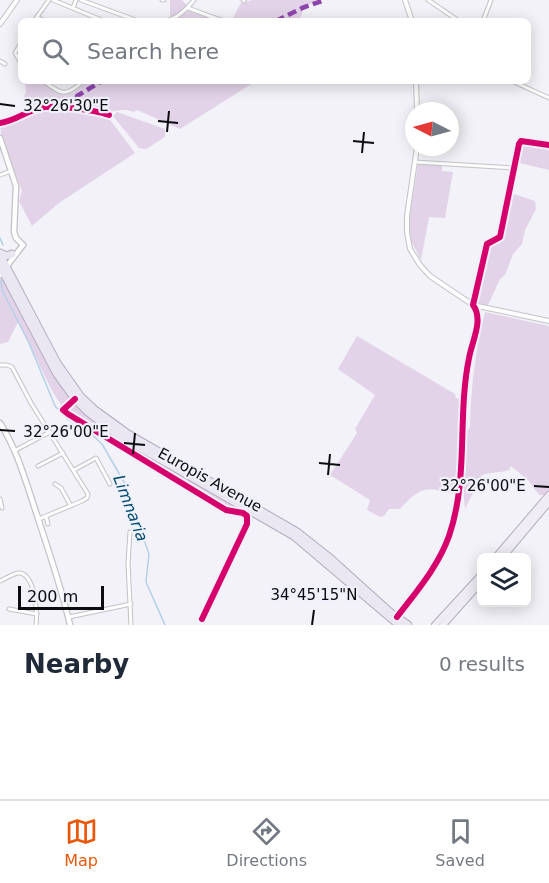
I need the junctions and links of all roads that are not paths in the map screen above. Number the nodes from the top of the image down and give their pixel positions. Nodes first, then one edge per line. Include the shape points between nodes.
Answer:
1 (17, 0) edge
2 (49, 0) edge
3 (53, 0) edge
4 (76, 0) edge
5 (81, 0) edge
6 (194, 0) edge
7 (405, 0) edge
8 (428, 0) edge
9 (491, 0) edge
10 (73, 8) junction
11 (188, 8) junction
12 (36, 18) edge
13 (97, 18) edge
14 (130, 18) edge
15 (175, 18) edge
16 (215, 18) edge
17 (411, 18) edge
18 (455, 18) edge
19 (484, 18) edge
20 (0, 24) edge
21 (0, 61) edge
22 (5, 64) dead end
23 (48, 84) edge
24 (80, 84) edge
25 (416, 84) edge
26 (519, 84) edge
27 (549, 98) edge
28 (417, 102) edge
29 (109, 115) dead end
30 (0, 123) edge
31 (0, 138) edge
32 (549, 145) edge
33 (416, 156) edge
34 (415, 162) junction
35 (513, 168) junction
36 (11, 171) junction
37 (0, 175) edge
38 (22, 245) junction
39 (0, 254) edge
40 (12, 254) junction
41 (2, 270) edge
42 (473, 305) junction
43 (485, 308) junction
44 (477, 311) junction
45 (549, 321) edge
46 (0, 365) edge
47 (75, 399) junction
48 (0, 423) edge
49 (50, 432) junction
50 (14, 451) junction
51 (63, 453) junction
52 (38, 466) dead end
53 (74, 470) junction
54 (55, 484) dead end
55 (110, 484) dead end
56 (549, 495) edge
57 (0, 499) edge
58 (549, 502) edge
59 (71, 506) junction
60 (2, 508) dead end
61 (46, 517) junction
62 (38, 520) junction
63 (48, 524) dead end
64 (130, 532) dead end
65 (499, 553) edge
66 (506, 553) edge
67 (477, 579) edge
68 (0, 581) edge
69 (477, 588) edge
70 (131, 604) junction
71 (9, 609) dead end
72 (38, 614) junction
73 (69, 618) junction
74 (202, 619) dead end
75 (398, 621) edge
76 (36, 625) edge
77 (70, 625) edge
78 (131, 625) edge
79 (408, 625) edge
80 (435, 625) edge
81 (443, 625) edge

1 - 20 street
2 - 12 street
3 - 10 street
4 - 10 street
5 - 14 street
6 - 11 street
7 - 17 street
8 - 18 street
9 - 19 street
10 - 13 street
11 - 15 street
11 - 16 street
21 - 22 street
23 - 24 street via 65,93
25 - 28 street
26 - 27 street
29 - 30 street via 51,106
31 - 36 main road
32 - 35 street via 521,141
33 - 34 street
34 - 35 street
34 - 42 street via 407,216 410,249 430,276
35 - 42 street via 500,237 487,244
36 - 37 street
36 - 38 main road via 17,190 14,232
38 - 40 main road
38 - 41 main road
39 - 40 highway
39 - 41 highway, Europis Avenue
40 - 41 main road
41 - 47 highway, Europis Avenue via 57,374
41 - 75 highway, Europis Avenue via 57,363 95,410 128,434 297,532
42 - 43 street
42 - 44 street
43 - 44 street
43 - 45 street
44 - 75 street via 464,391 456,513 437,560
46 - 49 street via 12,367
47 - 74 street via 63,410 68,414 226,510 247,516 247,524
47 - 75 highway, Europis Avenue via 118,435 294,536
48 - 50 main road
49 - 50 street
49 - 51 street
50 - 62 main road
51 - 52 street
51 - 53 street
53 - 55 street via 96,458
53 - 59 street via 88,496
54 - 59 street
56 - 65 main road
57 - 60 street
58 - 66 main road
59 - 61 street
61 - 62 street
61 - 63 street
62 - 73 main road
64 - 70 street
67 - 80 main road
68 - 72 street via 18,573 26,576
69 - 81 main road
70 - 73 street
70 - 78 street
71 - 72 street
72 - 76 street
73 - 77 main road
75 - 79 highway, Europis Avenue

